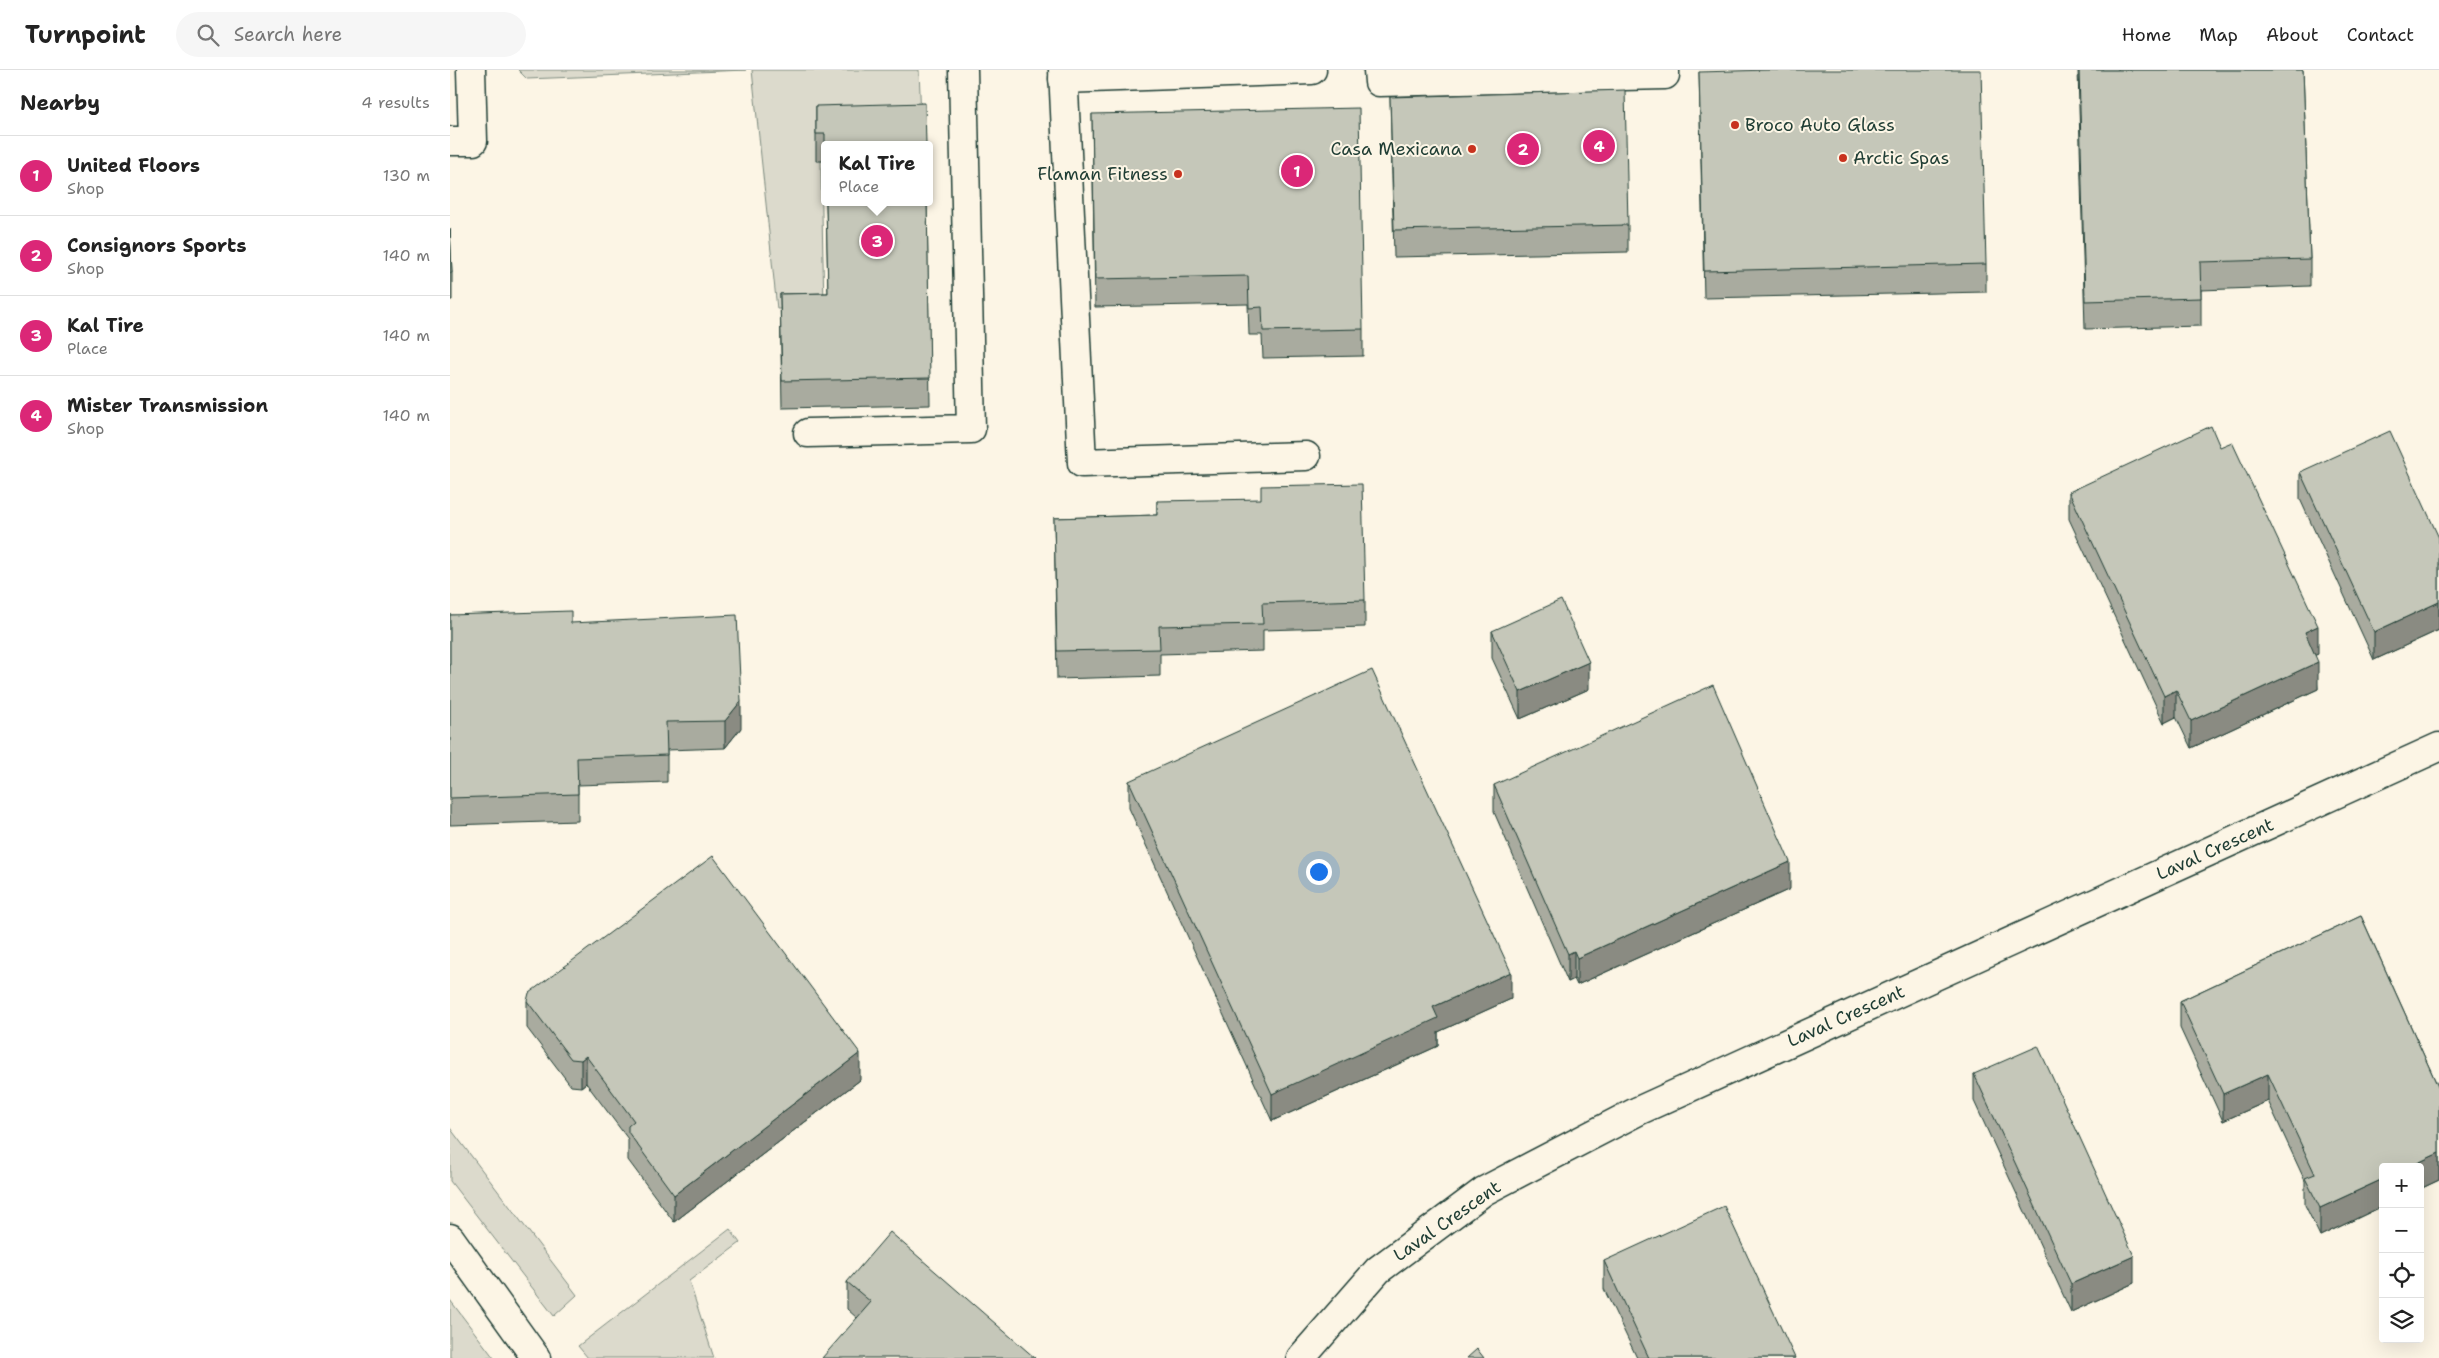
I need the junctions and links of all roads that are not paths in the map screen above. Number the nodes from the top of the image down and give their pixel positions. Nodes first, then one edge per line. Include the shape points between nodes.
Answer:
1 (471, 70) edge
2 (963, 70) edge
3 (1312, 70) edge
4 (1378, 70) edge
5 (1664, 70) edge
6 (1063, 74) edge
7 (450, 142) edge
8 (808, 433) dead end
9 (1306, 456) dead end
10 (2439, 747) edge
11 (450, 1238) edge
12 (536, 1358) edge
13 (1301, 1358) edge

1 - 7 street via 473,141
2 - 8 street via 971,429
3 - 6 street
4 - 5 street via 1379,82 1665,75
6 - 9 street via 1082,464
10 - 13 street, Laval Crescent via 1638,1110 1484,1191 1378,1270
11 - 12 street

